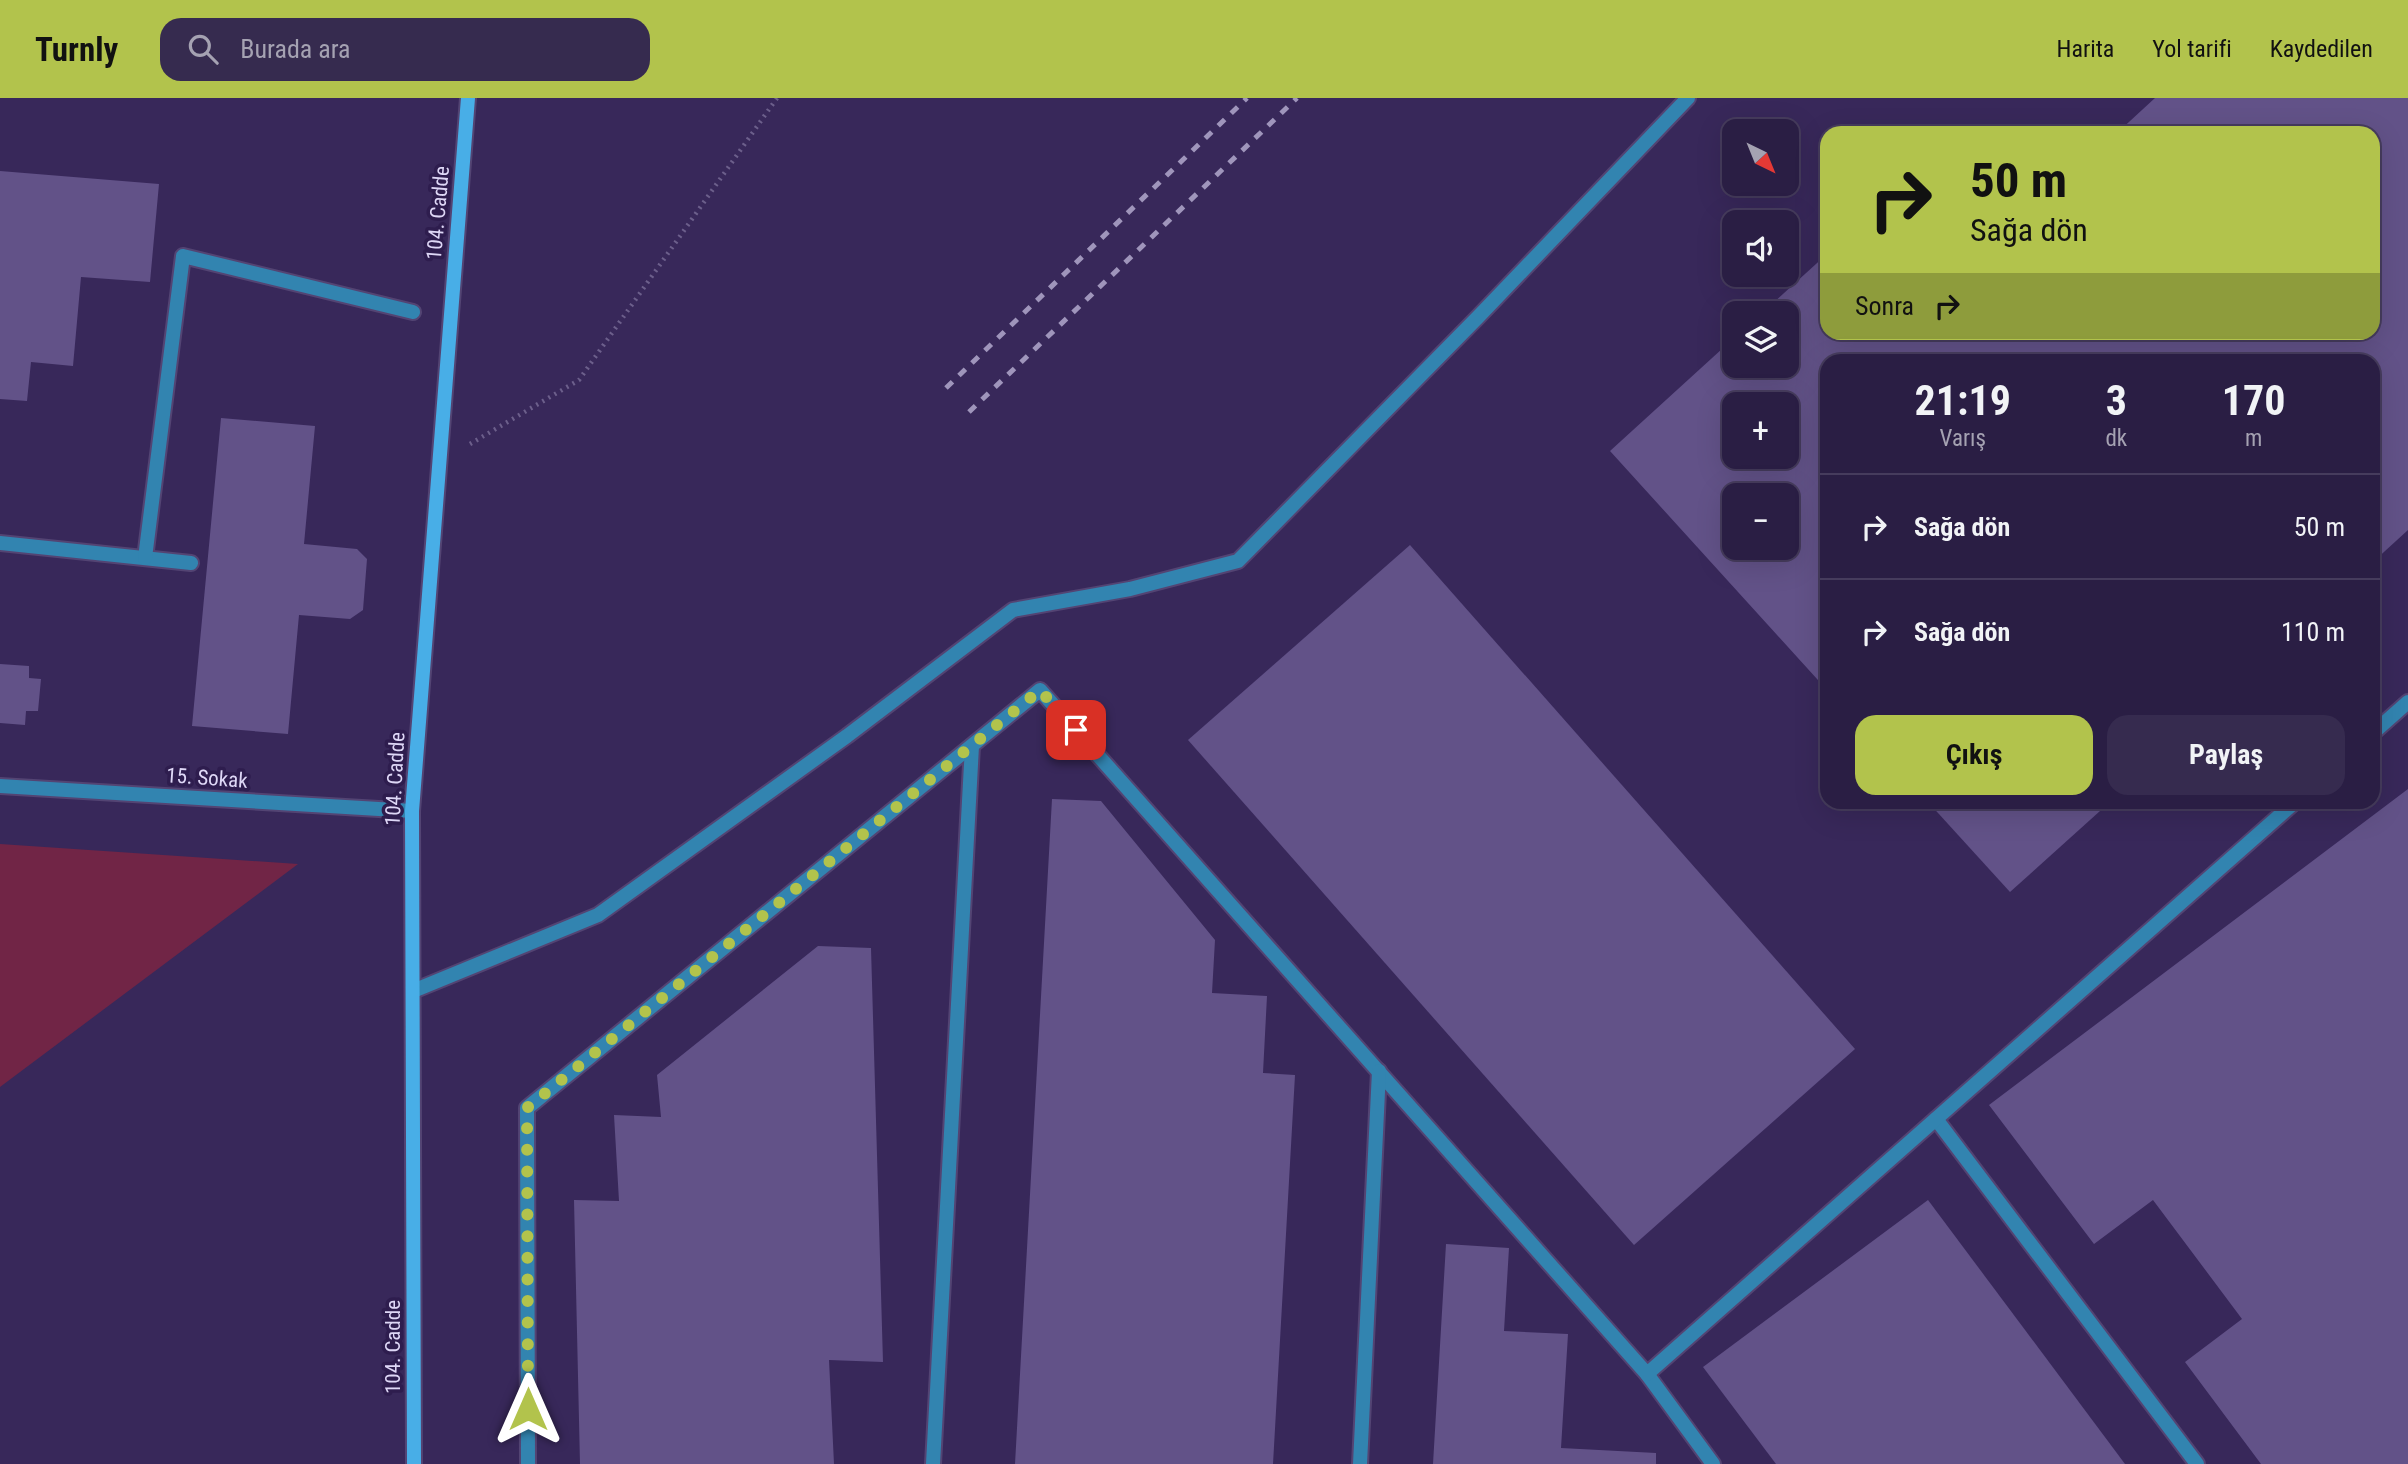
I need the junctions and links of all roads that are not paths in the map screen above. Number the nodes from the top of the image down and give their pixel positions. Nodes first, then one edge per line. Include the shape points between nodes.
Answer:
1 (468, 98) edge
2 (1688, 98) edge
3 (413, 312) dead end
4 (0, 543) edge
5 (145, 558) junction
6 (191, 563) dead end
7 (2408, 702) edge
8 (2380, 727) edge
9 (972, 746) junction
10 (0, 786) edge
11 (2287, 809) edge
12 (412, 811) junction
13 (413, 991) junction
14 (1379, 1071) junction
15 (1936, 1119) junction
16 (1647, 1374) junction
17 (414, 1464) edge
18 (528, 1464) edge
19 (933, 1464) edge
20 (1360, 1464) edge
21 (1713, 1464) edge
22 (2197, 1464) edge

1 - 12 street, 104. Cadde
2 - 13 street via 1238,561 1130,589 1013,610 598,915
3 - 5 street via 183,256
4 - 5 street
5 - 6 street
7 - 8 street
9 - 14 street via 1040,690
9 - 18 street via 527,1108
9 - 19 street
10 - 12 street, 15. Sokak
11 - 15 street
12 - 13 street, 104. Cadde
13 - 17 street, 104. Cadde
14 - 16 street
14 - 20 street
15 - 16 street
15 - 22 street
16 - 21 street

